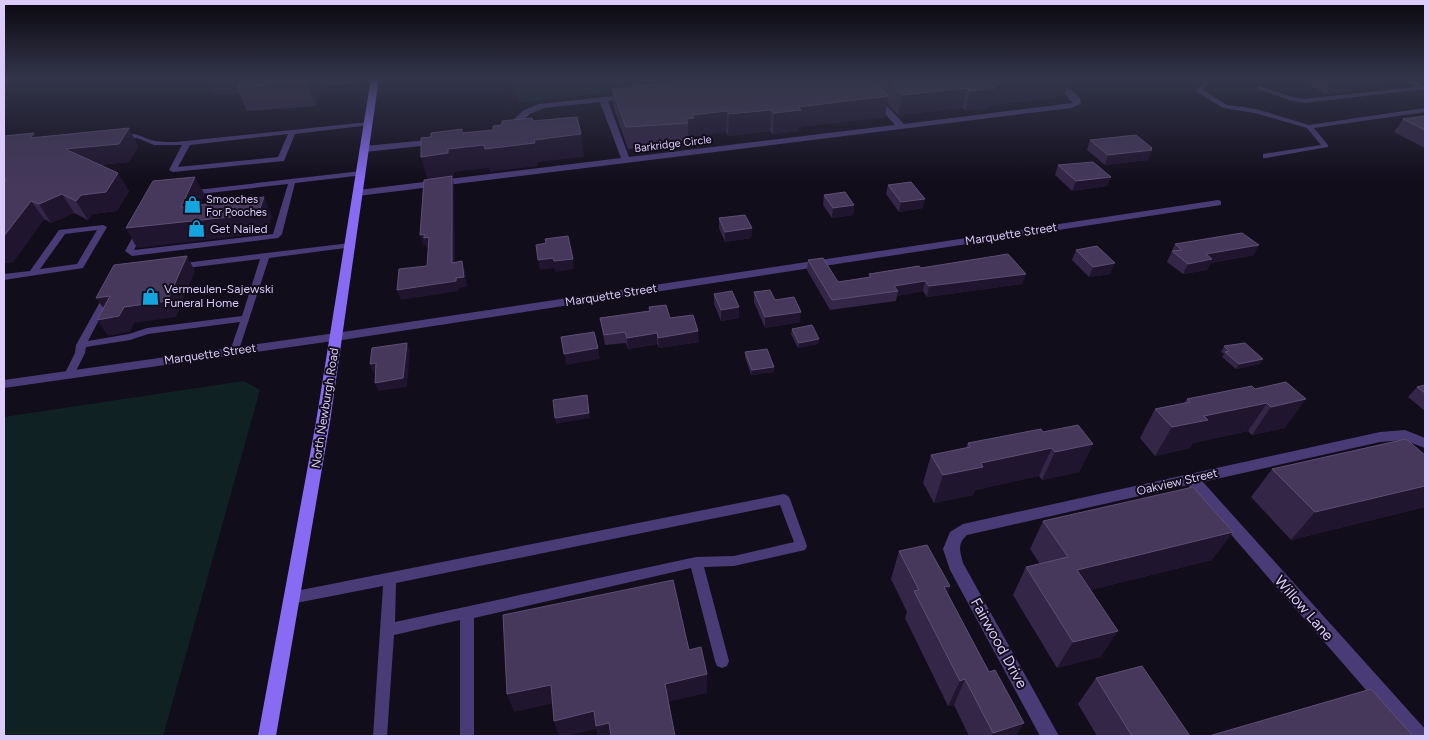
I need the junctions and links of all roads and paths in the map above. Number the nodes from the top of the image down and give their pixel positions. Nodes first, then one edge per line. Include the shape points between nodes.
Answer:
1 (370, 113) edge
2 (528, 113) edge
3 (608, 113) edge
4 (888, 113) edge
5 (1018, 113) edge
6 (1261, 113) edge
7 (1408, 113) edge
8 (368, 124) junction
9 (902, 127) junction
10 (1309, 127) junction
11 (500, 132) edge
12 (292, 133) junction
13 (111, 138) edge
14 (448, 141) edge
15 (187, 143) junction
16 (365, 149) junction
17 (1266, 156) dead end
18 (626, 161) junction
19 (361, 173) junction
20 (292, 181) junction
21 (358, 193) junction
22 (179, 194) edge
23 (1218, 202) dead end
24 (143, 224) edge
25 (350, 246) junction
26 (265, 256) junction
27 (168, 268) edge
28 (33, 273) junction
29 (4, 277) edge
30 (111, 289) edge
31 (245, 318) junction
32 (336, 336) junction
33 (81, 345) junction
34 (235, 351) junction
35 (69, 375) junction
36 (4, 384) edge
37 (1419, 440) edge
38 (1191, 479) junction
39 (950, 549) joint
40 (696, 562) junction
41 (390, 579) junction
42 (291, 598) junction
43 (467, 613) junction
44 (388, 630) junction
45 (722, 661) dead end
46 (266, 736) edge
47 (380, 736) edge
48 (467, 736) edge
49 (1050, 736) edge
50 (1418, 736) edge

1 - 8 main road, North Newburgh Road
2 - 11 street
3 - 18 street, Barkridge Circle
4 - 9 street
5 - 9 street, Barkridge Circle
6 - 10 lane
7 - 10 lane
8 - 12 lane
8 - 16 main road, North Newburgh Road
9 - 18 street, Barkridge Circle
10 - 17 lane via 1326,146
12 - 15 lane
12 - 15 lane via 281,159 173,170
13 - 15 lane via 138,136 154,143
14 - 16 street
16 - 19 main road, North Newburgh Road
18 - 21 street, Barkridge Circle
19 - 20 lane
19 - 21 main road, North Newburgh Road
20 - 22 lane
20 - 24 lane via 275,236 132,253 129,251
21 - 25 main road, North Newburgh Road
23 - 32 street, Marquette Street
25 - 26 lane
25 - 32 main road, North Newburgh Road
26 - 27 lane
26 - 31 lane
28 - 28 lane via 80,266 103,227 62,232
28 - 29 lane
30 - 33 lane
31 - 33 lane via 147,331
31 - 34 lane
32 - 34 street, Marquette Street
32 - 42 main road, North Newburgh Road
33 - 35 lane
34 - 35 street, Marquette Street
35 - 36 street, Marquette Street
37 - 38 street, Oakview Street via 1396,435 1380,437
38 - 39 street, Oakview Street via 963,530 955,537
38 - 50 street, Willow Lane
39 - 49 street, Fairwood Drive
40 - 41 lane via 734,561 801,546 784,499
40 - 43 lane
40 - 45 lane
41 - 42 lane
41 - 44 lane
42 - 46 main road, North Newburgh Road
43 - 44 lane
43 - 48 lane
44 - 47 lane

